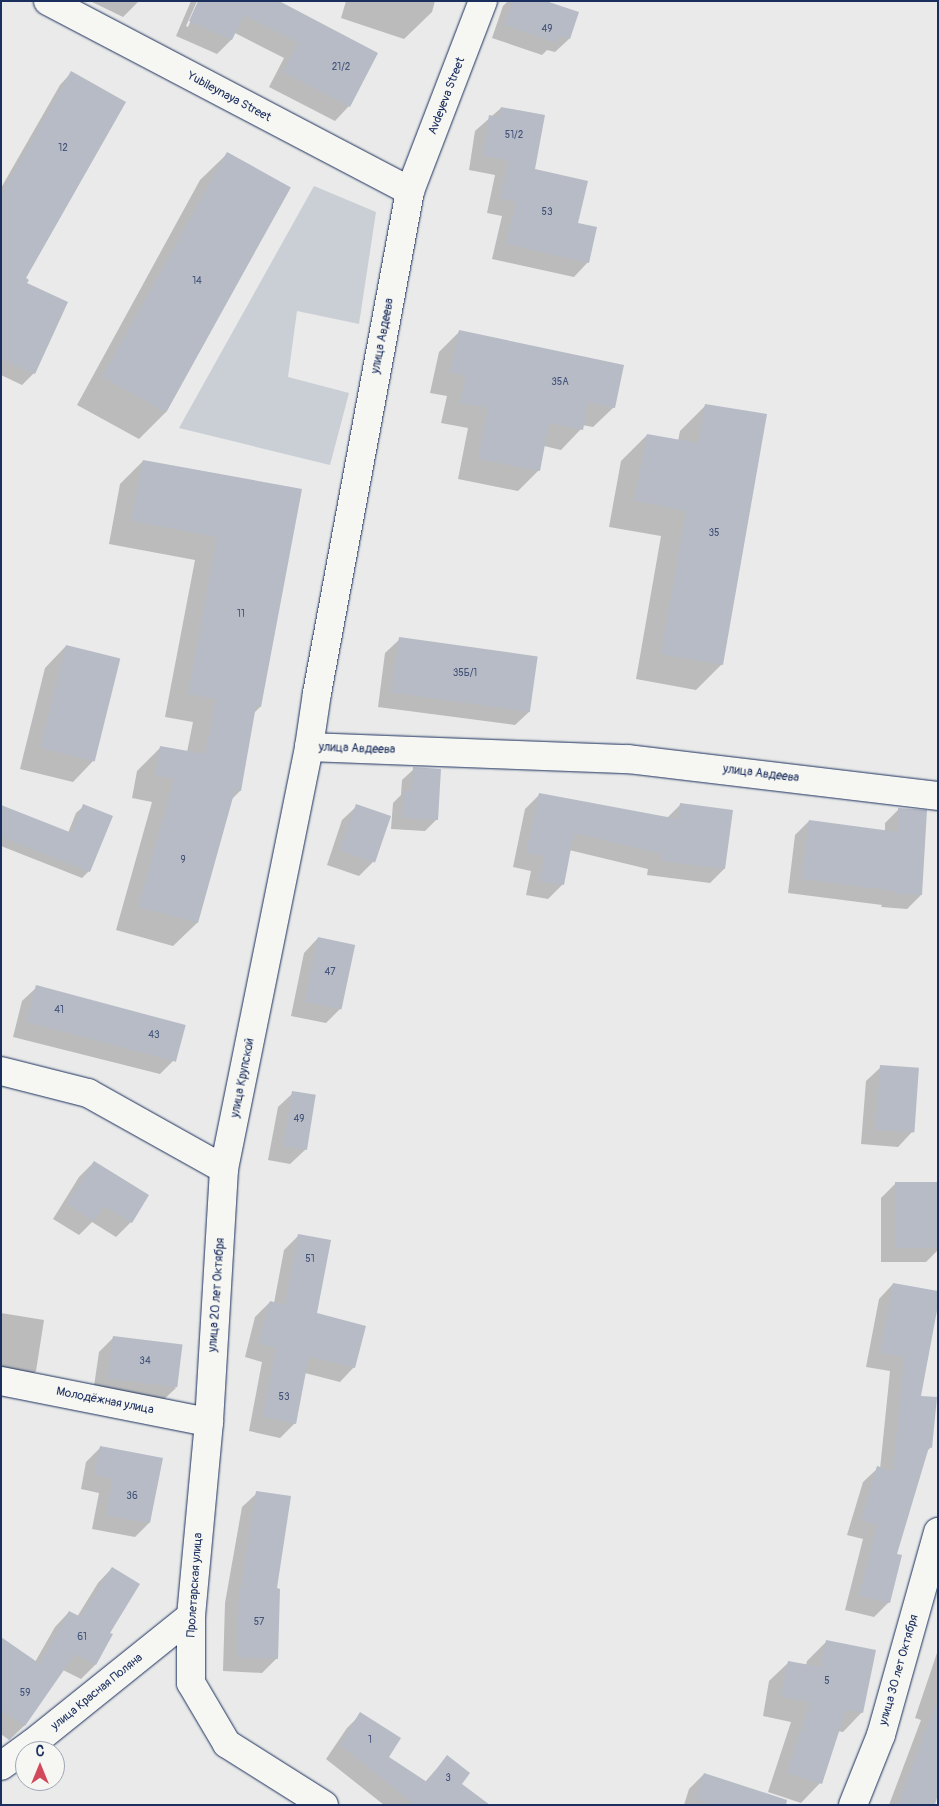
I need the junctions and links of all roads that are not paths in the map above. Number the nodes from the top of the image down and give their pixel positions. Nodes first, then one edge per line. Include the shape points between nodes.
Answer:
1 (48, 1) edge
2 (483, 1) edge
3 (410, 191) junction
4 (309, 747) junction
5 (938, 796) edge
6 (1, 1071) edge
7 (224, 1169) junction
8 (1, 1380) edge
9 (209, 1422) junction
10 (938, 1532) edge
11 (190, 1616) junction
12 (1, 1766) edge
13 (324, 1805) edge
14 (853, 1805) edge

1 - 3 street, Yubileynaya Street
2 - 3 street, Avdeyeva Street
3 - 4 street, улица Авдеева
4 - 5 street, улица Авдеева via 628,758
4 - 7 street, улица Крупской
6 - 7 street via 88,1093
7 - 9 street, улица 20 лет Октября
8 - 9 street, Молодёжная улица
9 - 11 street, Пролетарская улица
10 - 14 street, улица 30 лет Октября via 881,1735
11 - 12 street, улица Красная Поляна
11 - 13 street, Пролетарская улица via 191,1683 227,1744

